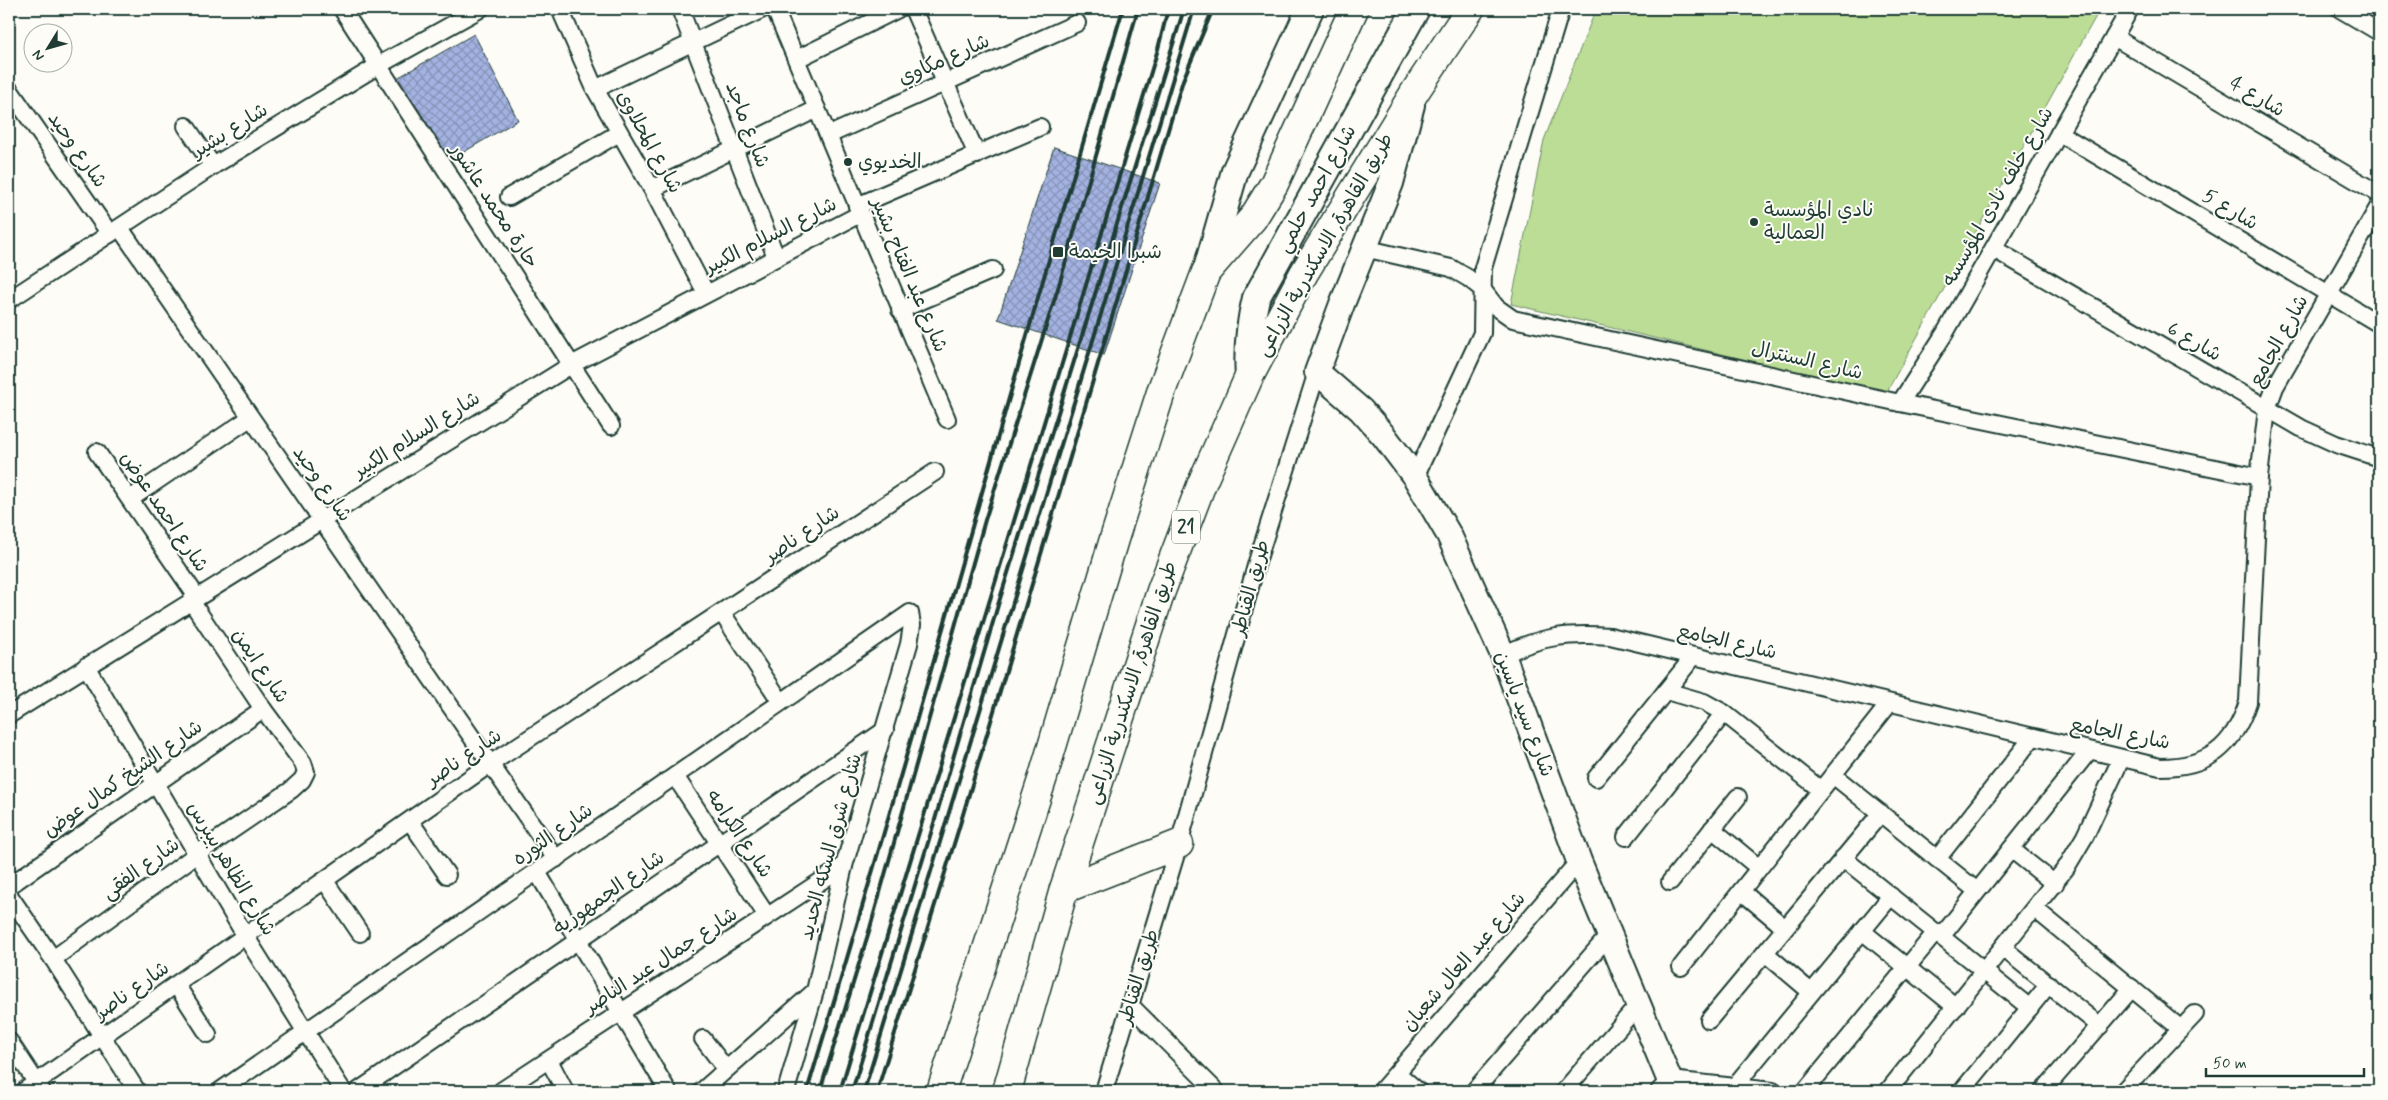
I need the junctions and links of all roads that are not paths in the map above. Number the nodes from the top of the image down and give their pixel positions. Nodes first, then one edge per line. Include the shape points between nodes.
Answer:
1 (342, 9) edge
2 (480, 9) edge
3 (560, 9) edge
4 (680, 9) edge
5 (763, 9) edge
6 (775, 9) edge
7 (898, 9) edge
8 (913, 9) edge
9 (1310, 9) edge
10 (1354, 9) edge
11 (1416, 9) edge
12 (1470, 9) edge
13 (1561, 9) edge
14 (2130, 9) edge
15 (2340, 9) edge
16 (1077, 23) dead end
17 (2379, 32) edge
18 (2114, 37) junction
19 (692, 42) junction
20 (797, 59) junction
21 (378, 65) junction
22 (945, 82) junction
23 (9, 89) edge
24 (595, 89) junction
25 (1416, 90) junction
26 (817, 110) junction
27 (186, 126) dead end
28 (1040, 127) dead end
29 (618, 133) junction
30 (2059, 134) junction
31 (829, 136) junction
32 (734, 150) junction
33 (977, 155) junction
34 (213, 166) junction
35 (652, 189) junction
36 (2379, 194) edge
37 (509, 197) dead end
38 (2379, 206) edge
39 (858, 210) junction
40 (115, 231) junction
41 (1364, 248) junction
42 (1994, 249) junction
43 (776, 257) junction
44 (993, 270) dead end
45 (1206, 272) junction
46 (1482, 289) junction
47 (706, 293) junction
48 (2329, 294) junction
49 (9, 300) edge
50 (900, 310) junction
51 (2379, 324) edge
52 (571, 365) junction
53 (1317, 372) junction
54 (1249, 377) junction
55 (1900, 403) junction
56 (2266, 409) junction
57 (250, 418) junction
58 (947, 419) dead end
59 (611, 426) dead end
60 (97, 452) dead end
61 (2379, 458) edge
62 (935, 472) dead end
63 (1415, 477) junction
64 (2259, 477) junction
65 (130, 500) junction
66 (320, 520) junction
67 (194, 599) junction
68 (910, 612) joint
69 (722, 613) junction
70 (1503, 655) junction
71 (1694, 656) junction
72 (86, 666) junction
73 (1666, 691) junction
74 (781, 702) junction
75 (1889, 704) junction
76 (262, 709) junction
77 (1724, 713) junction
78 (9, 715) edge
79 (885, 730) junction
80 (2033, 737) junction
81 (2089, 751) junction
82 (295, 753) joint
83 (2121, 759) junction
84 (490, 764) junction
85 (1833, 774) junction
86 (674, 776) junction
87 (1596, 778) dead end
88 (155, 782) junction
89 (1821, 790) junction
90 (1738, 797) dead end
91 (1881, 813) junction
92 (410, 821) junction
93 (1712, 829) junction
94 (1626, 837) dead end
95 (719, 844) junction
96 (1179, 844) junction
97 (2011, 849) junction
98 (197, 854) junction
99 (1843, 858) junction
100 (556, 859) junction
101 (1937, 859) junction
102 (1579, 861) junction
103 (844, 866) junction
104 (1759, 868) junction
105 (538, 872) junction
106 (447, 874) dead end
107 (325, 881) junction
108 (1670, 882) dead end
109 (10, 883) edge
110 (2055, 884) junction
111 (1064, 889) junction
112 (1741, 891) junction
113 (1977, 891) junction
114 (1891, 896) junction
115 (2035, 908) junction
116 (767, 916) junction
117 (1785, 928) junction
118 (1862, 931) junction
119 (360, 933) dead end
120 (1610, 934) junction
121 (1939, 934) junction
122 (246, 937) junction
123 (578, 940) junction
124 (2004, 948) junction
125 (1764, 953) junction
126 (53, 959) junction
127 (1681, 967) dead end
128 (1907, 968) junction
129 (1984, 971) junction
130 (2049, 984) junction
131 (177, 986) junction
132 (2132, 988) junction
133 (815, 991) junction
134 (1811, 992) junction
135 (1639, 1004) junction
136 (1131, 1006) junction
137 (1956, 1007) junction
138 (2030, 1008) junction
139 (621, 1012) junction
140 (2195, 1014) dead end
141 (1709, 1020) dead end
142 (2100, 1026) junction
143 (2181, 1029) junction
144 (208, 1034) dead end
145 (305, 1034) junction
146 (102, 1037) junction
147 (703, 1039) dead end
148 (9, 1041) edge
149 (549, 1060) junction
150 (726, 1069) junction
151 (1397, 1073) junction
152 (1668, 1087) edge
153 (34, 1088) edge
154 (1733, 1088) junction
155 (137, 1091) edge
156 (220, 1091) edge
157 (343, 1091) edge
158 (358, 1091) edge
159 (501, 1091) edge
160 (565, 1091) edge
161 (668, 1091) edge
162 (702, 1091) edge
163 (786, 1091) edge
164 (941, 1091) edge
165 (1007, 1091) edge
166 (1104, 1091) edge
167 (1216, 1091) edge
168 (1381, 1091) edge
169 (1418, 1091) edge
170 (1474, 1091) edge
171 (1564, 1091) edge
172 (1773, 1091) edge
173 (1805, 1091) edge
174 (1888, 1091) edge
175 (1962, 1091) edge
176 (2043, 1091) edge
177 (2123, 1091) edge

1 - 21 street, حارة محمد عاشور
2 - 21 street, شارع بشير
3 - 24 street, شارع المحلاوى
4 - 19 street, شارع ماجد
5 - 19 street
6 - 20 street, شارع عبد الفتاح بشير
7 - 20 street
8 - 22 street
9 - 45 main road via 1235,172
10 - 45 highway via 1274,184 1253,218
11 - 54 main road, شارع احمد حلمي via 1256,298 1249,324
12 - 25 highway, طريق القاهرة, الاسكندرية الزراعى / 21
13 - 46 street via 1489,246
14 - 18 street, شارع خلف نادى المؤسسه
15 - 17 street
16 - 22 street, شارع مكاوي
18 - 30 street, شارع خلف نادى المؤسسه
18 - 36 street, شارع 4
19 - 24 street
19 - 32 street, شارع ماجد
20 - 26 street, شارع عبد الفتاح بشير
21 - 34 street, شارع بشير
21 - 52 street, حارة محمد عاشور
22 - 31 street, شارع مكاوي
22 - 33 street
23 - 40 street, شارع وحيد
24 - 29 street, شارع المحلاوى
25 - 41 street, طريق القناطر via 1391,183
25 - 54 highway, طريق القاهرة, الاسكندرية الزراعى / 21 via 1308,264
26 - 31 street, شارع عبد الفتاح بشير
26 - 32 street
27 - 34 street
28 - 33 street, شارع السلام الكبير
29 - 35 street, شارع المحلاوى
29 - 37 street
30 - 42 street, شارع خلف نادى المؤسسه
30 - 48 street, شارع 5
31 - 39 street, شارع عبد الفتاح بشير
32 - 35 street
32 - 43 street, شارع ماجد
33 - 39 street, شارع السلام الكبير
34 - 40 street, شارع بشير
35 - 47 street, شارع المحلاوى
38 - 48 street, شارع الجامع
39 - 43 street, شارع السلام الكبير
39 - 50 street, شارع عبد الفتاح بشير
40 - 49 street, شارع بشير
40 - 57 street, شارع وحيد
41 - 46 street, شارع السنترال via 1451,268
41 - 53 street, طريق القناطر
42 - 55 street, شارع خلف نادى المؤسسه
42 - 56 street, شارع 6
43 - 47 street, شارع السلام الكبير
44 - 50 street
45 - 164 highway via 1156,406 1043,777
46 - 55 street, شارع السنترال via 1496,307 1513,319
46 - 63 street via 1482,333
47 - 52 street, شارع السلام الكبير
48 - 51 street, شارع 5
48 - 56 street, شارع الجامع
50 - 58 street, شارع عبد الفتاح بشير
52 - 59 street, حارة محمد عاشور
52 - 66 street, شارع السلام الكبير
53 - 63 street, شارع سيد ياسين via 1361,410
53 - 96 street, طريق القناطر via 1257,562
54 - 111 highway, طريق القاهرة, الاسكندرية الزراعى / 21 via 1202,483 1161,591
55 - 64 street, شارع السنترال
56 - 61 street, شارع 6 via 2327,440
56 - 64 street, شارع الجامع
57 - 65 street
57 - 66 street, شارع وحيد
60 - 65 street, شارع احمد عوض
62 - 69 street, شارع ناصر
63 - 70 street, شارع سيد ياسين via 1449,535
64 - 83 street, شارع الجامع via 2248,702 2242,721 2217,752 2200,762 2160,767
65 - 67 street, شارع احمد عوض
66 - 67 street, شارع السلام الكبير
66 - 84 street, شارع وحيد
67 - 72 street, شارع السلام الكبير
67 - 76 street, شارع ايمن
68 - 74 street, شارع الثوره
68 - 79 street, شارع شرق السكه الحديد via 910,644
69 - 74 street
69 - 84 street, شارع ناصر
70 - 71 street, شارع الجامع via 1553,636 1581,634 1610,636
70 - 102 street, شارع سيد ياسين
71 - 73 street
71 - 75 street, شارع الجامع
72 - 78 street, شارع السلام الكبير
72 - 88 street, شارع الظاهر بيبرس
73 - 77 street via 1704,702
73 - 87 street
74 - 86 street, شارع الثوره
75 - 80 street, شارع الجامع
75 - 85 street
76 - 82 street, شارع ايمن
76 - 88 street, شارع الشيخ كمال عوض
77 - 89 street
77 - 94 street
79 - 95 street, شارع الجمهوريه
79 - 103 street, شارع شرق السكه الحديد
80 - 81 street, شارع الجامع
80 - 101 street
81 - 83 street, شارع الجامع
81 - 97 street
82 - 98 street, شارع الفقى via 306,772 302,780
83 - 110 street via 2085,836
84 - 92 street, شارع ناصر
84 - 100 street, شارع وحيد
85 - 89 street
85 - 91 street
86 - 95 street, شارع الكرامه
86 - 100 street, شارع الثوره
88 - 98 street, شارع الظاهر بيبرس
88 - 109 street, شارع الشيخ كمال عوض
89 - 104 street
90 - 93 street
91 - 99 street
91 - 101 street
92 - 106 street
92 - 107 street, شارع ناصر
93 - 104 street
93 - 108 street
95 - 116 street, شارع الكرامه
95 - 123 street, شارع الجمهوريه
96 - 111 highway
96 - 136 street, طريق القناطر
97 - 110 street
97 - 113 street
98 - 122 street, شارع الظاهر بيبرس
98 - 126 street, شارع الفقى
99 - 114 street
99 - 117 street
100 - 105 street, شارع الثوره
101 - 113 street
102 - 120 street, شارع سيد ياسين
102 - 151 street, شارع عبد العال شعبان
103 - 116 street, شارع جمال عبد الناصر
103 - 133 street, شارع شرق السكه الحديد
104 - 112 street
105 - 123 street
105 - 145 street, شارع الثوره
107 - 119 street
107 - 122 street, شارع ناصر
109 - 126 street
110 - 115 street
111 - 165 highway, طريق القاهرة, الاسكندرية الزراعى / 21
112 - 117 street
112 - 127 street
113 - 121 street
114 - 118 street
114 - 121 street
115 - 124 street
115 - 132 street
116 - 139 street, شارع جمال عبد الناصر
117 - 125 street
118 - 128 street
118 - 134 street
120 - 135 street, شارع سيد ياسين
120 - 170 street
121 - 128 street
121 - 129 street
122 - 131 street, شارع ناصر
122 - 145 street, شارع الظاهر بيبرس
123 - 139 street
123 - 158 street, شارع الجمهوريه
124 - 129 street
124 - 130 street
125 - 134 street
125 - 141 street
126 - 146 street
128 - 137 street
128 - 173 street
129 - 137 street
129 - 138 street
130 - 138 street
130 - 142 street
131 - 144 street
131 - 146 street, شارع ناصر
132 - 142 street
132 - 143 street
133 - 150 street
133 - 163 street, شارع شرق السكه الحديد
134 - 154 street
135 - 152 street, شارع سيد ياسين
135 - 171 street
136 - 166 street, طريق القناطر
136 - 167 street
137 - 174 street
138 - 175 street
139 - 149 street, شارع جمال عبد الناصر
139 - 161 street
140 - 143 street
142 - 176 street
143 - 177 street
145 - 156 street, شارع الثوره
145 - 157 street, شارع الظاهر بيبرس
146 - 153 street, شارع ناصر
146 - 155 street
147 - 150 street
148 - 153 street
149 - 159 street, شارع جمال عبد الناصر
149 - 160 street
150 - 162 street
151 - 168 street, شارع عبد العال شعبان
151 - 169 street
152 - 154 street
154 - 172 street

